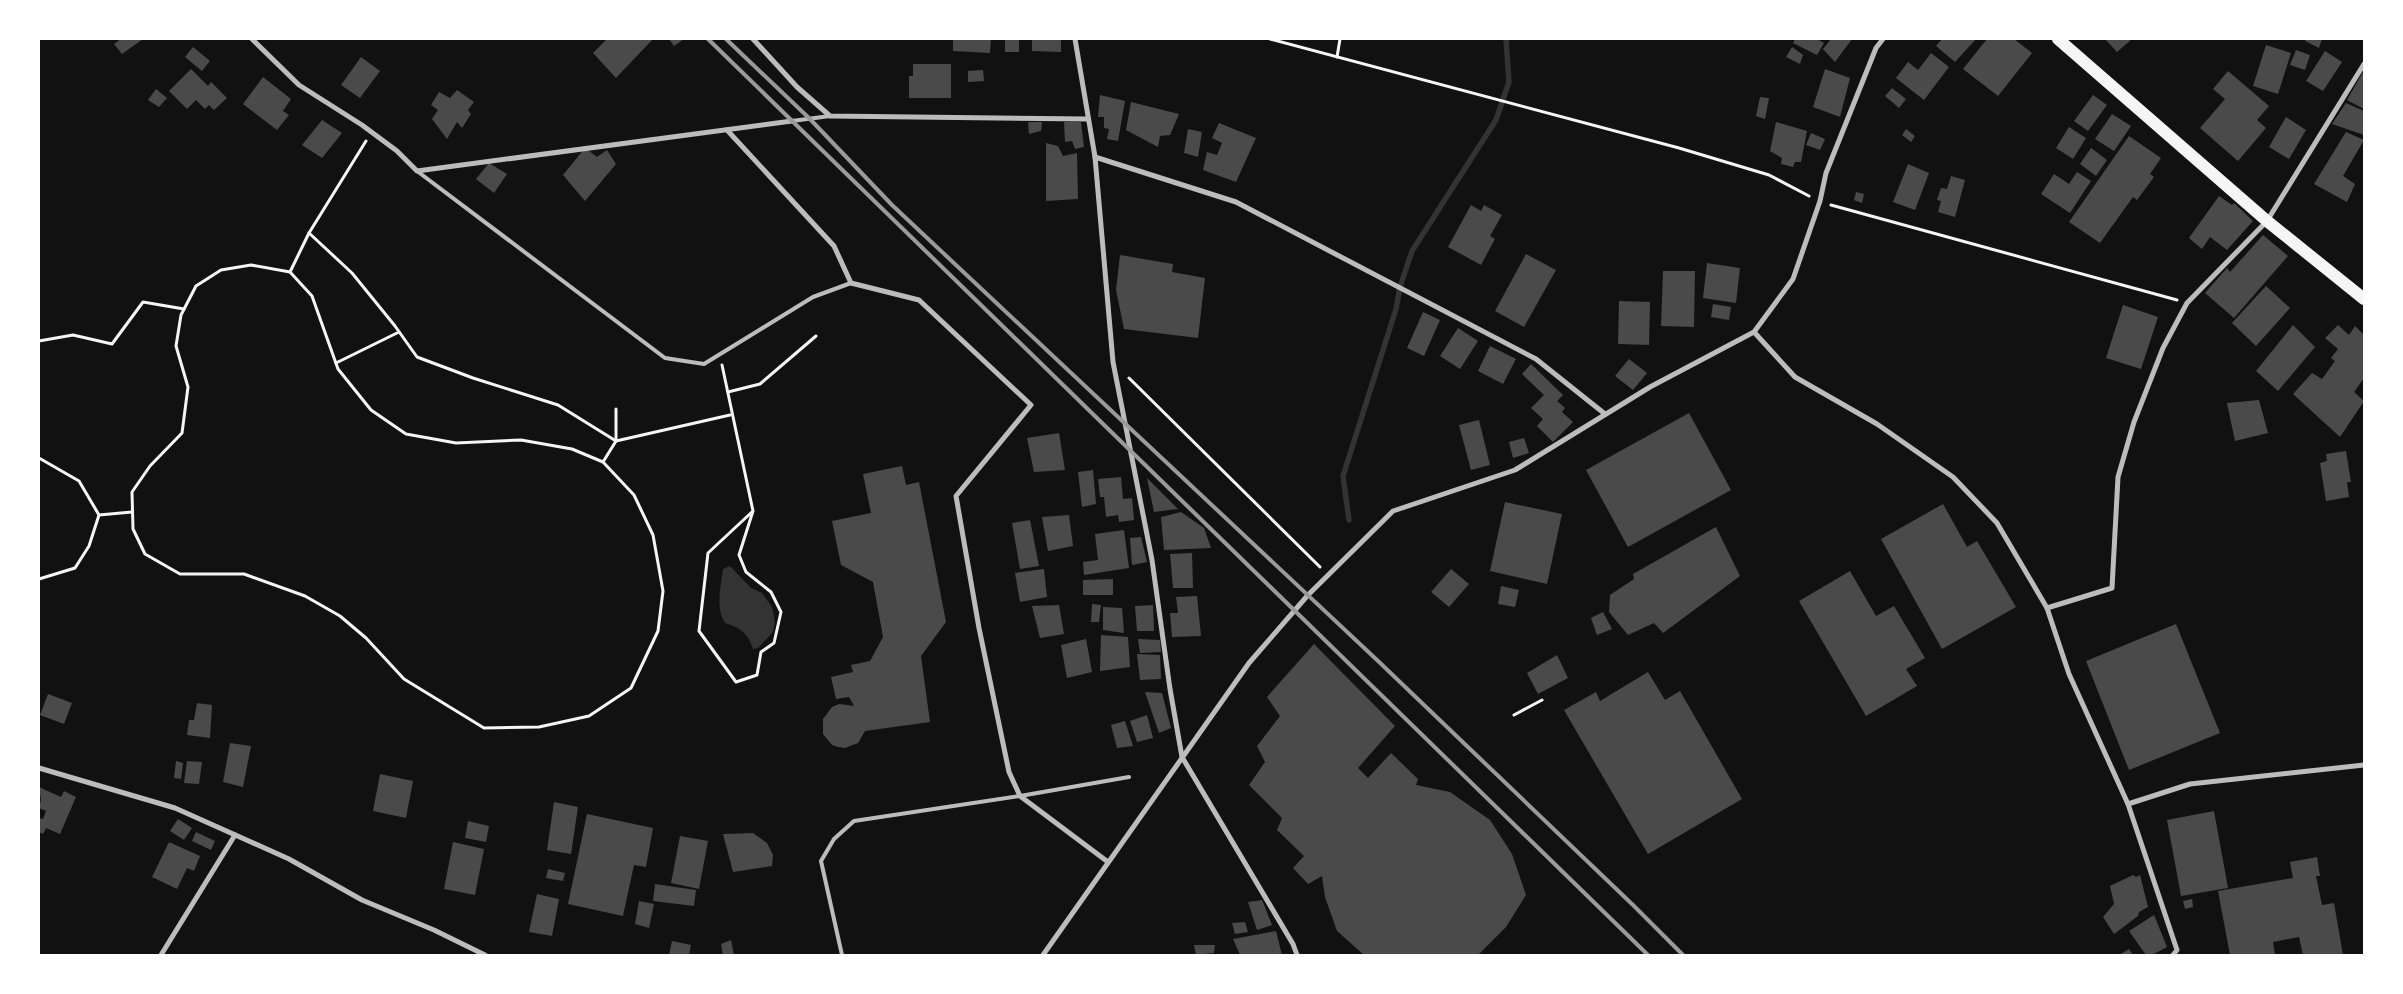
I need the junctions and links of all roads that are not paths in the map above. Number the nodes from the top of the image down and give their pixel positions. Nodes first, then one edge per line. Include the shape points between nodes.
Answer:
1 (252, 39) edge
2 (753, 39) edge
3 (1075, 39) edge
4 (1883, 39) edge
5 (2058, 39) edge
6 (2364, 64) edge
7 (830, 116) junction
8 (1087, 119) junction
9 (792, 121) joint
10 (727, 130) junction
11 (1095, 157) junction
12 (417, 171) junction
13 (2267, 220) junction
14 (852, 283) junction
15 (2364, 299) edge
16 (1754, 332) junction
17 (1606, 414) junction
18 (2047, 608) junction
19 (1182, 757) junction
20 (2364, 765) edge
21 (39, 768) edge
22 (1129, 777) dead end
23 (1020, 796) junction
24 (2128, 804) junction
25 (235, 835) junction
26 (1108, 862) junction
27 (161, 955) edge
28 (485, 955) edge
29 (842, 955) edge
30 (1043, 955) edge
31 (1297, 955) edge
32 (2173, 955) edge

1 - 12 street via 299,85 372,132
2 - 7 street via 797,87
3 - 8 street
4 - 16 street via 1876,48 1826,173 1820,201 1793,279
5 - 13 main road
6 - 13 street
7 - 8 street
7 - 9 lane
8 - 11 street
9 - 10 street
10 - 12 street
10 - 14 street via 834,246
11 - 17 street via 1236,202 1536,359
11 - 19 street via 1113,362 1152,560
12 - 14 lane via 665,358 704,364 813,297
13 - 15 main road
13 - 18 street via 2187,303 2163,348 2134,422 2118,477 2112,588
14 - 23 street via 920,300 1030,405 956,496 1009,772
16 - 17 street
16 - 18 street via 1794,377 1877,424 1954,477 1997,523
17 - 19 street via 1515,470 1393,511 1328,575 1249,662
18 - 24 street via 2069,674
19 - 26 street
19 - 31 street via 1250,868
20 - 24 street via 2190,784
21 - 25 street via 175,808
22 - 23 lane
23 - 26 street
23 - 29 lane via 854,821 834,839 821,861
24 - 32 street via 2177,950
25 - 27 street
25 - 28 street via 289,859 362,900
26 - 30 street

